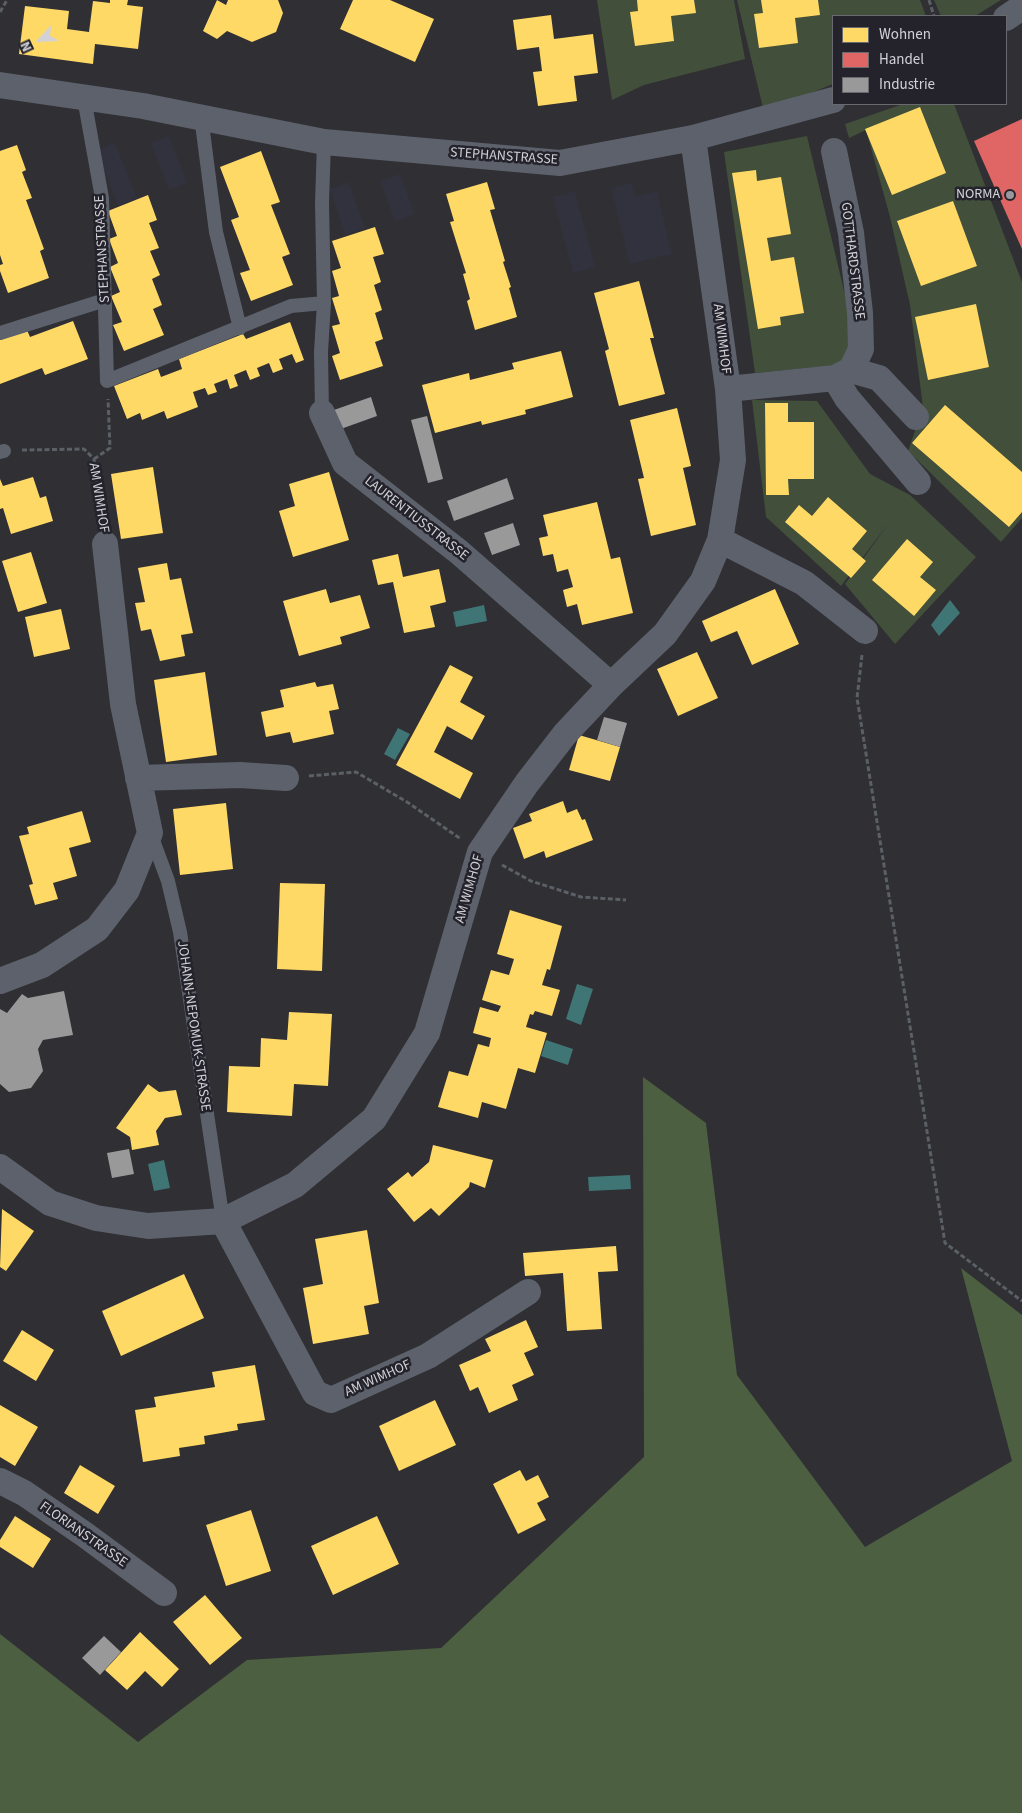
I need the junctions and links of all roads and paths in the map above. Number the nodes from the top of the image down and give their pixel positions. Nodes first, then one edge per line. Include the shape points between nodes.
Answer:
1 (7, 0) edge
2 (928, 0) edge
3 (1022, 7) edge
4 (0, 12) edge
5 (934, 15) edge
6 (1007, 17) edge
7 (0, 85) edge
8 (84, 98) junction
9 (832, 100) edge
10 (201, 116) junction
11 (694, 138) junction
12 (324, 142) junction
13 (834, 151) dead end
14 (105, 300) junction
15 (324, 304) junction
16 (240, 328) junction
17 (0, 333) edge
18 (843, 374) junction
19 (107, 380) junction
20 (728, 389) junction
21 (322, 413) joint
22 (916, 417) dead end
23 (2, 451) edge
24 (94, 459) junction
25 (918, 482) dead end
26 (720, 540) junction
27 (105, 544) joint
28 (865, 631) joint
29 (611, 685) junction
30 (138, 778) junction
31 (286, 778) joint
32 (150, 833) junction
33 (480, 852) junction
34 (626, 900) dead end
35 (0, 981) edge
36 (1, 1172) edge
37 (223, 1222) junction
38 (528, 1292) dead end
39 (1022, 1301) edge
40 (0, 1481) edge
41 (164, 1593) dead end

1 - 4 path
2 - 5 path
3 - 6 street
7 - 8 street, STEPHANSTRASSE
8 - 10 street, STEPHANSTRASSE
8 - 14 lane, STEPHANSTRASSE via 102,198
9 - 11 street, STEPHANSTRASSE
10 - 12 street, STEPHANSTRASSE
10 - 16 lane via 216,232
11 - 12 street, STEPHANSTRASSE via 560,163
11 - 20 street, AM WIMHOF
12 - 15 lane, LAURENTIUSSTRASSE
13 - 18 street, GOTTHARDSTRASSE via 851,233 860,313 861,349
14 - 17 lane
14 - 19 lane, STEPHANSTRASSE
15 - 16 lane via 291,306
15 - 21 lane, LAURENTIUSSTRASSE
16 - 19 lane
18 - 20 street
18 - 22 street via 879,378
18 - 25 street via 847,398
19 - 24 path via 110,448
20 - 26 street, AM WIMHOF via 733,460
21 - 29 street, LAURENTIUSSTRASSE via 344,463 459,552
23 - 24 path, AM WIMHOF via 66,448 84,450
24 - 27 path, AM WIMHOF
26 - 28 street via 804,584
26 - 29 street, AM WIMHOF via 703,581 665,634
27 - 30 street, JOHANN-NEPOMUK-STRASSE via 123,704
28 - 39 path via 857,698 945,1243
29 - 33 street, AM WIMHOF via 565,734 527,782
30 - 31 street via 240,775
30 - 32 street, JOHANN-NEPOMUK-STRASSE
31 - 33 path via 356,772
32 - 35 street via 127,890 97,929 42,965
32 - 37 lane, JOHANN-NEPOMUK-STRASSE via 168,881 180,932
33 - 34 path via 531,881 581,897
33 - 37 street, AM WIMHOF via 427,1034 374,1118 295,1185
36 - 37 street, AM WIMHOF via 50,1203 96,1218 148,1226
37 - 38 street, AM WIMHOF via 315,1393 331,1400 428,1356
40 - 41 street, FLORIANSTRASSE via 24,1493

